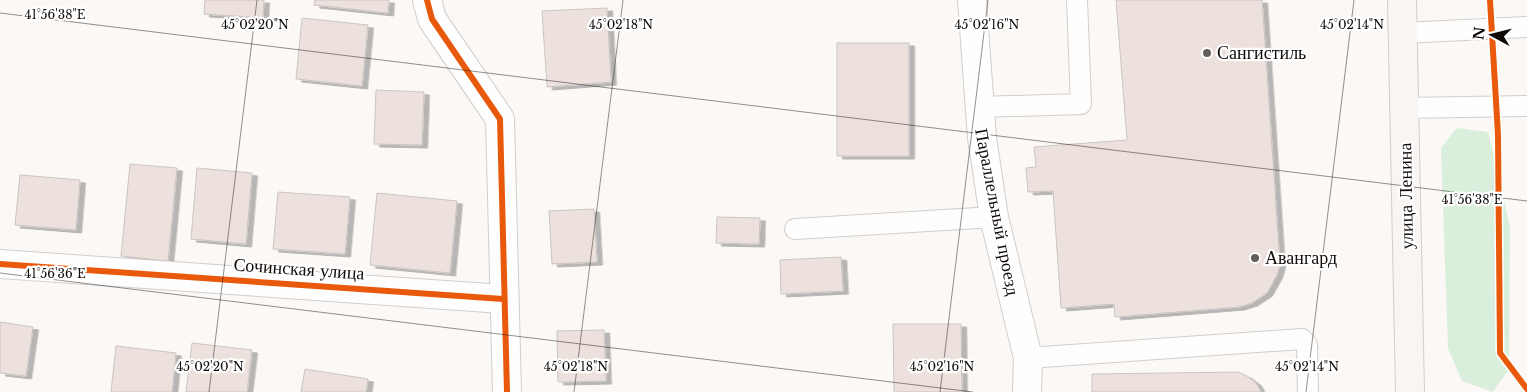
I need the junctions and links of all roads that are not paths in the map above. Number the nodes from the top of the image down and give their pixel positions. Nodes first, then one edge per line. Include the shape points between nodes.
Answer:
1 (427, 0) edge
2 (972, 0) edge
3 (1077, 0) edge
4 (1402, 0) edge
5 (1527, 27) edge
6 (1403, 33) junction
7 (1527, 106) edge
8 (979, 107) junction
9 (1404, 108) junction
10 (994, 216) junction
11 (795, 229) dead end
12 (0, 264) edge
13 (503, 298) junction
14 (1028, 358) junction
15 (507, 392) edge
16 (1028, 392) edge
17 (1308, 392) edge
18 (1410, 392) edge

1 - 13 street via 432,19 500,119
2 - 8 street, Параллельный проезд
3 - 8 lane via 1081,104
4 - 6 main road, улица Ленина
5 - 6 lane
6 - 9 main road, улица Ленина
7 - 9 lane
8 - 10 street, Параллельный проезд
9 - 18 main road, улица Ленина
10 - 11 lane
10 - 14 street, Параллельный проезд
12 - 13 street, Сочинская улица
13 - 15 street
14 - 16 street, Параллельный проезд
14 - 17 lane via 1302,339 1307,344

